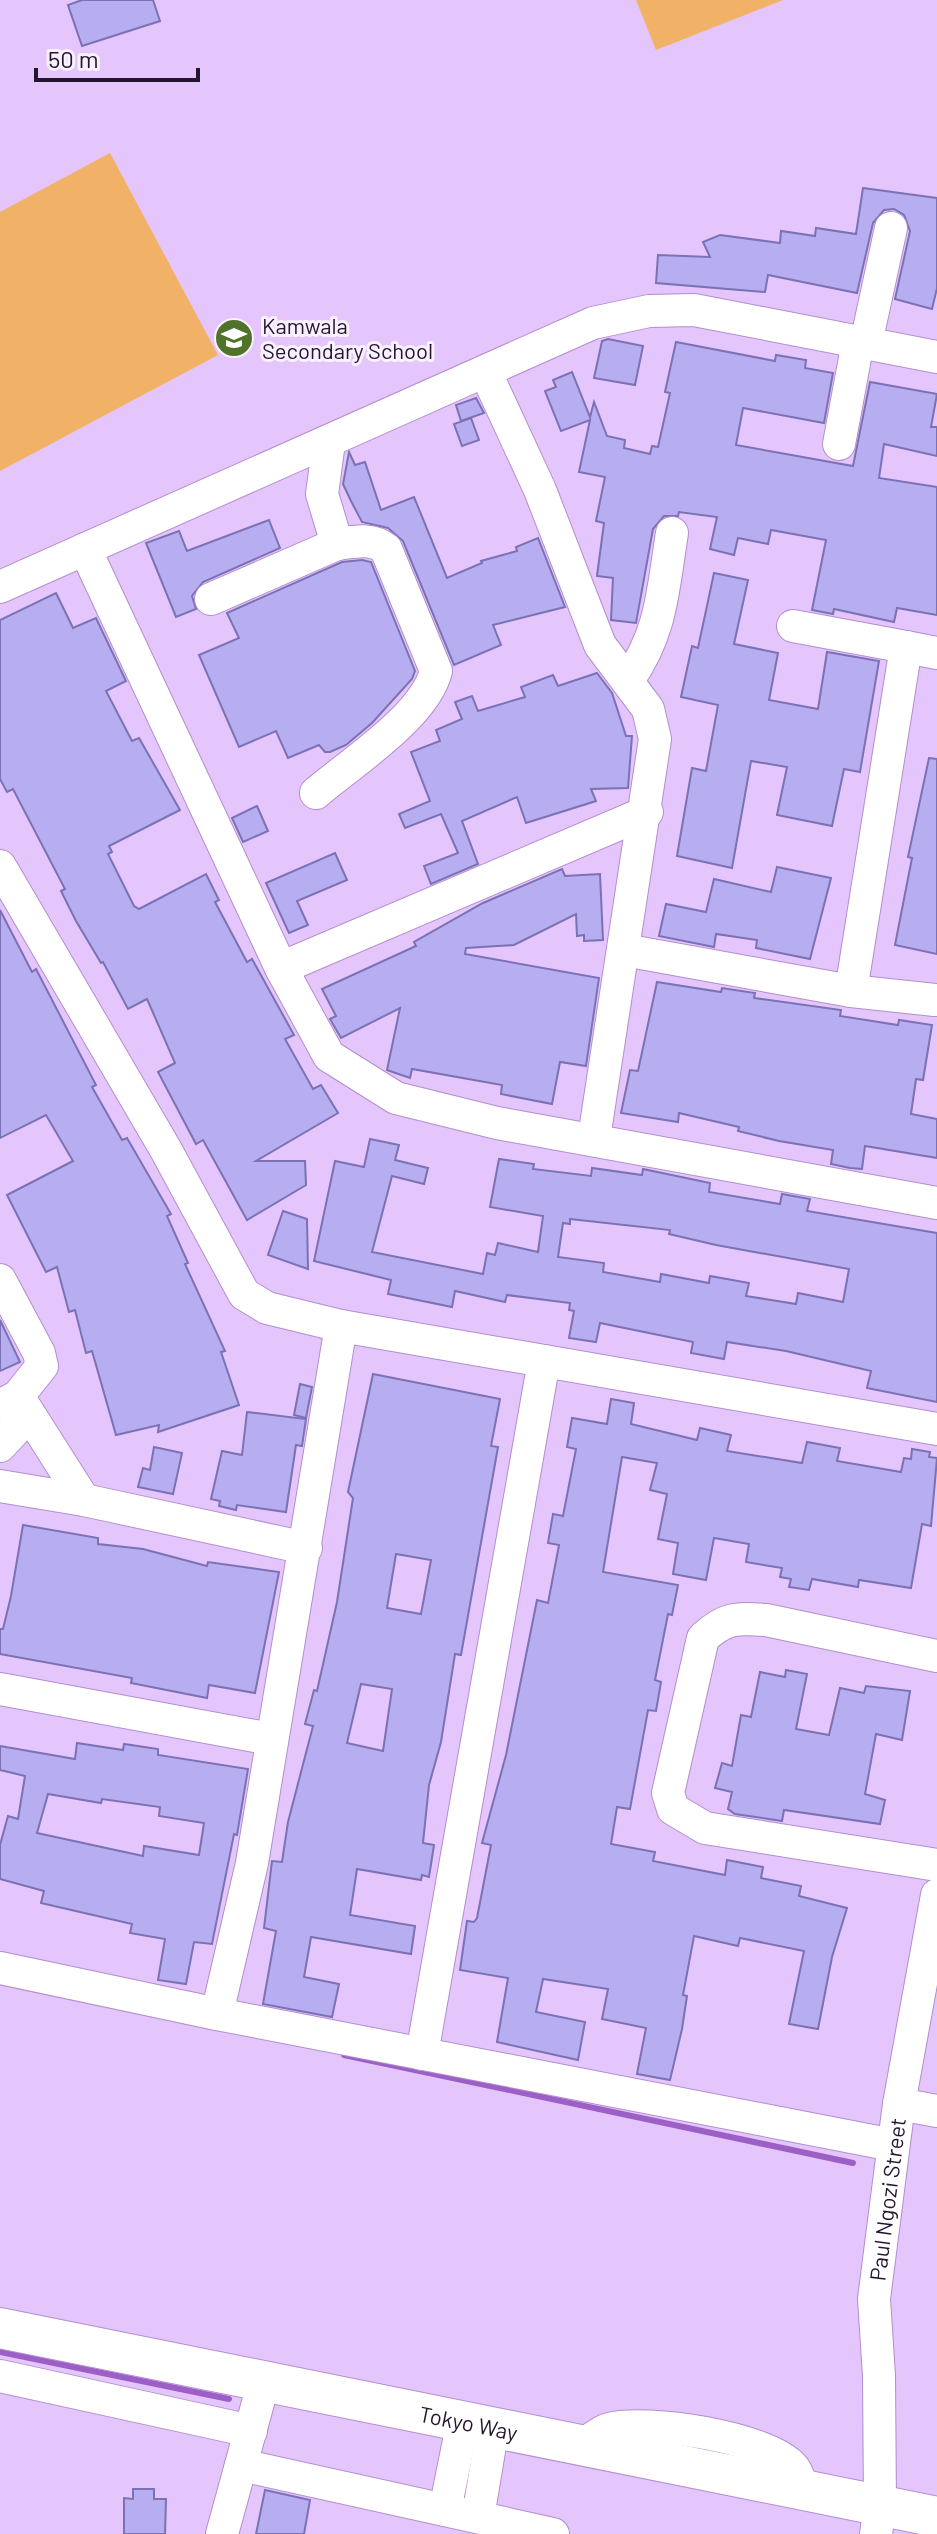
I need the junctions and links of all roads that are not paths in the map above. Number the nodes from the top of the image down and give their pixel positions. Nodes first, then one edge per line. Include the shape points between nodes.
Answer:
1 (891, 228) dead end
2 (862, 342) junction
3 (937, 357) edge
4 (486, 373) junction
5 (329, 442) junction
6 (839, 444) dead end
7 (672, 533) dead end
8 (337, 544) junction
9 (85, 549) junction
10 (0, 587) edge
11 (211, 599) dead end
12 (793, 626) dead end
13 (922, 650) edge
14 (628, 680) junction
15 (316, 793) dead end
16 (647, 812) junction
17 (0, 866) edge
18 (624, 950) junction
19 (281, 968) junction
20 (851, 991) junction
21 (935, 1000) dead end
22 (594, 1138) junction
23 (937, 1203) edge
24 (0, 1280) edge
25 (341, 1326) junction
26 (544, 1361) junction
27 (16, 1406) edge
28 (937, 1429) edge
29 (0, 1446) edge
30 (0, 1486) edge
31 (84, 1500) junction
32 (306, 1548) junction
33 (937, 1656) edge
34 (0, 1689) edge
35 (271, 1739) junction
36 (937, 1865) edge
37 (937, 1895) edge
38 (0, 1968) edge
39 (217, 2014) junction
40 (422, 2054) junction
41 (899, 2104) junction
42 (937, 2111) edge
43 (893, 2145) junction
44 (0, 2328) edge
45 (0, 2376) edge
46 (264, 2381) junction
47 (478, 2424) junction
48 (251, 2431) junction
49 (241, 2465) junction
50 (445, 2510) junction
51 (478, 2517) junction
52 (937, 2517) edge
53 (878, 2519) edge
54 (222, 2534) edge
55 (553, 2534) edge

1 - 2 street
2 - 3 street
2 - 4 street via 694,310 649,311 593,323
2 - 6 street
4 - 5 street
4 - 14 street via 540,490 600,645
5 - 8 street via 322,494
5 - 9 street
7 - 14 street via 658,620 648,652
8 - 11 street
8 - 15 street via 379,543 386,549 436,671 415,709
9 - 10 street
9 - 19 street
12 - 13 street
13 - 20 street
14 - 16 street via 648,709 655,739
16 - 18 street
16 - 19 street
17 - 25 street via 244,1294 267,1308
18 - 20 street
18 - 22 street
19 - 22 street via 329,1056 396,1098 497,1123
20 - 21 street
22 - 23 street
24 - 27 street via 42,1366
25 - 26 street
25 - 32 street
26 - 28 street
26 - 40 street
27 - 29 street
27 - 31 street
30 - 31 street
31 - 32 street
32 - 35 street
33 - 36 street via 766,1620 738,1618 718,1624 703,1638 668,1793 673,1809 705,1828
34 - 35 street
35 - 39 street via 252,1863
37 - 41 street, Paul Ngozi Street
38 - 39 street
39 - 40 street
40 - 43 street
41 - 42 street
41 - 43 street, Paul Ngozi Street
43 - 53 street, Paul Ngozi Street via 874,2299
44 - 46 main road, Tokyo Way
45 - 48 street
46 - 47 main road, Tokyo Way
46 - 48 street
47 - 50 street
47 - 51 street
47 - 53 main road, Tokyo Way via 803,2489
48 - 49 street
49 - 50 street
49 - 54 street
50 - 51 street
51 - 55 street
52 - 53 main road, Tokyo Way

